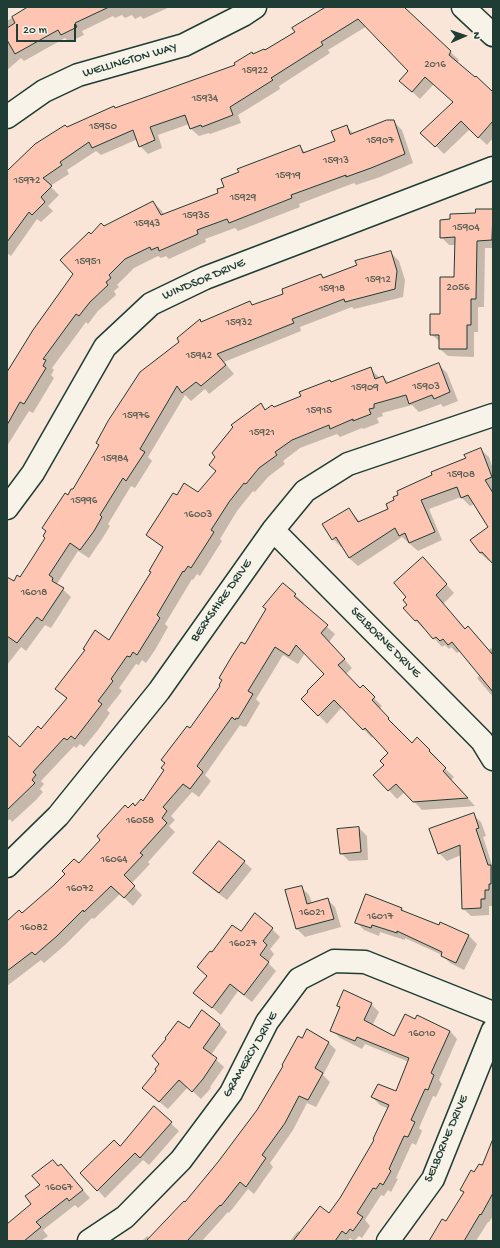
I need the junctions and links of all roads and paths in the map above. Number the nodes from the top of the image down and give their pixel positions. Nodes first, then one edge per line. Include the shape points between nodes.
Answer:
1 (255, 7) edge
2 (463, 7) edge
3 (493, 35) edge
4 (7, 117) edge
5 (493, 168) edge
6 (493, 416) edge
7 (7, 508) edge
8 (273, 530) junction
9 (493, 759) edge
10 (7, 866) edge
11 (493, 1013) edge
12 (493, 1030) edge
13 (89, 1241) edge
14 (388, 1241) edge

1 - 4 street, WELLINGTON WAY via 243,16 184,45 78,75 44,90
2 - 3 street
5 - 7 street, WINDSOR DRIVE via 205,278 151,304 106,347 33,472
6 - 8 street, BERKSHIRE DRIVE via 348,464 305,491
8 - 9 street, SELBORNE DRIVE via 482,741
8 - 10 street, BERKSHIRE DRIVE via 158,691 58,816
11 - 13 street, GRAMERCY DRIVE via 365,962 334,961 299,979 268,1022 231,1093 181,1160 125,1217
12 - 14 street, SELBORNE DRIVE via 433,1179

